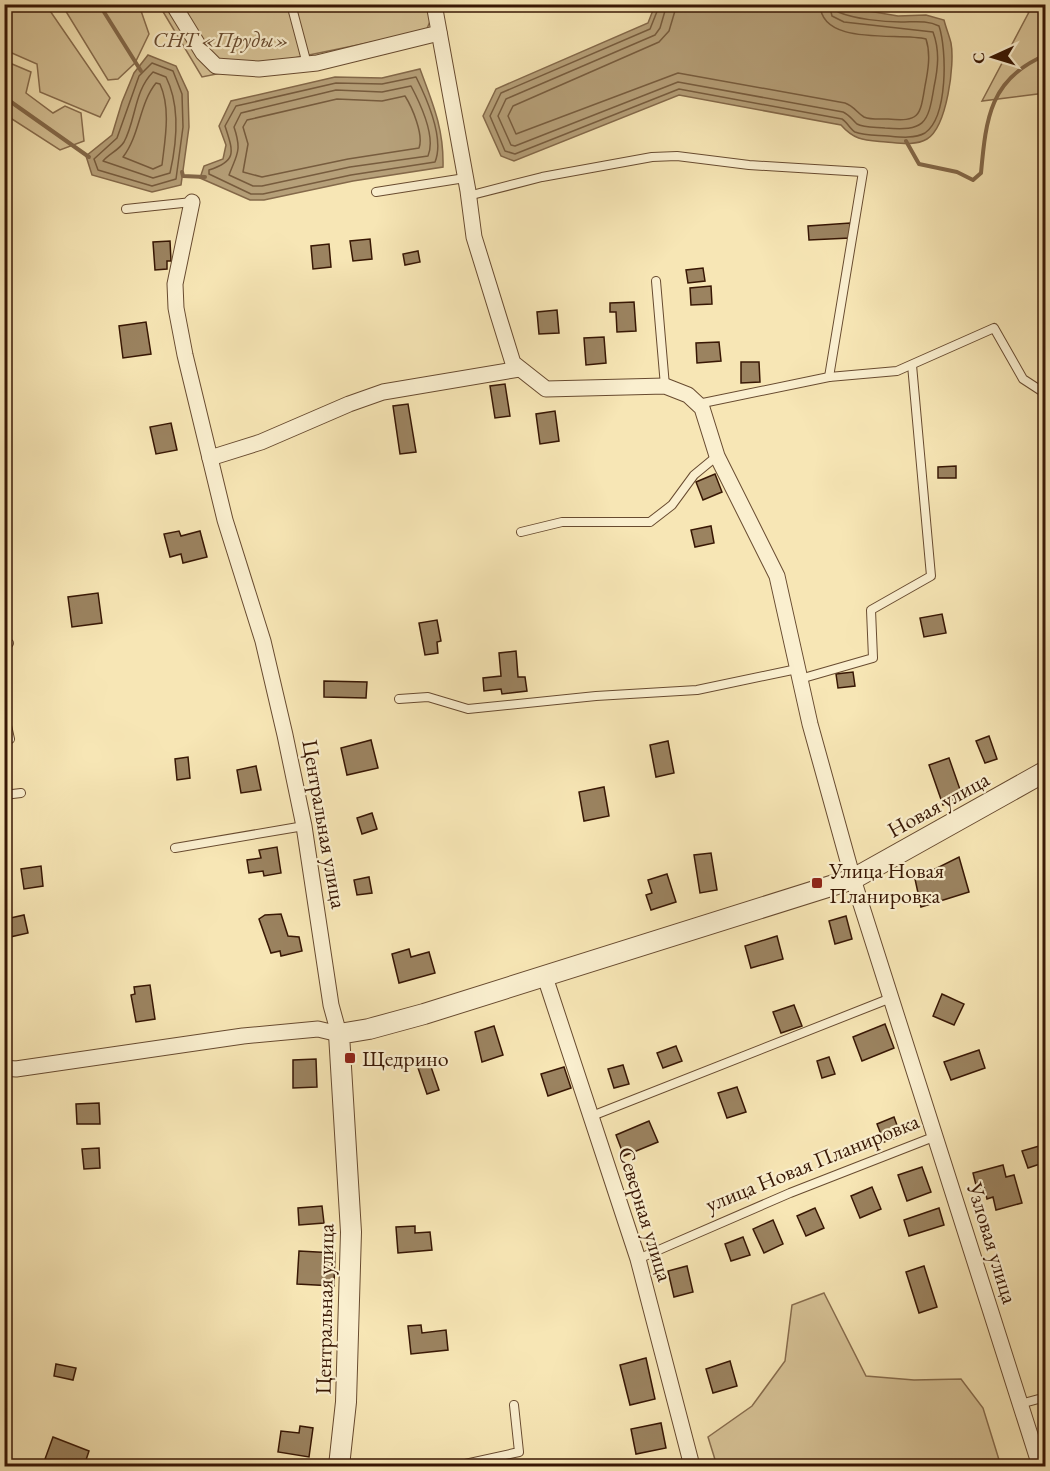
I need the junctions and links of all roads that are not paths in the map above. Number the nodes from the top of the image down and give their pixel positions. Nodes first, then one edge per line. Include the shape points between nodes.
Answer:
1 (173, 4) edge
2 (291, 4) edge
3 (434, 4) edge
4 (439, 33) junction
5 (307, 64) junction
6 (465, 178) junction
7 (376, 192) dead end
8 (468, 196) junction
9 (192, 202) joint
10 (126, 209) dead end
11 (656, 281) dead end
12 (912, 365) junction
13 (519, 369) junction
14 (829, 377) junction
15 (665, 386) junction
16 (1046, 394) edge
17 (698, 404) junction
18 (717, 456) junction
19 (210, 458) junction
20 (522, 532) dead end
21 (798, 674) junction
22 (399, 699) dead end
23 (4, 712) edge
24 (10, 739) dead end
25 (1046, 771) edge
26 (21, 793) dead end
27 (4, 795) edge
28 (304, 826) junction
29 (175, 848) dead end
30 (853, 879) junction
31 (545, 977) junction
32 (891, 998) junction
33 (339, 1034) junction
34 (4, 1068) edge
35 (592, 1116) junction
36 (936, 1136) junction
37 (639, 1259) junction
38 (1046, 1397) edge
39 (1020, 1404) junction
40 (514, 1405) dead end
41 (690, 1466) edge
42 (339, 1467) edge
43 (456, 1467) edge
44 (1040, 1467) edge

1 - 5 street via 203,53 216,66 259,69
2 - 5 lane
3 - 4 street
4 - 5 street
4 - 6 street
6 - 7 lane
6 - 8 street
8 - 13 street via 474,237 494,310 513,363
8 - 14 lane via 551,175 652,157 863,172
9 - 10 lane
9 - 19 street, Центральная улица via 175,285 176,308
11 - 15 lane
12 - 14 lane via 881,375
12 - 16 lane via 994,328 1023,379
12 - 21 lane via 931,576 871,610 873,658
13 - 15 street via 546,389
13 - 19 street via 383,392 261,442
14 - 17 lane
15 - 17 street via 688,395
17 - 18 street, улица Новая Планировка
18 - 20 lane via 694,475 672,505 650,522 562,522
18 - 21 street, улица Новая Планировка via 777,576
19 - 28 street, Центральная улица via 263,641
21 - 22 lane via 697,690 468,709 428,697
21 - 30 street, улица Новая Планировка
23 - 24 lane
25 - 30 street, Новая улица
26 - 27 lane
28 - 29 lane
28 - 33 street, Центральная улица via 331,1005
30 - 31 street, Новая улица
30 - 32 street, улица Новая Планировка
31 - 33 street, Новая улица via 380,1027
31 - 35 street, Северная улица
32 - 35 lane
32 - 36 street, улица Новая Планировка
33 - 34 street via 318,1029 243,1036
33 - 42 street, Центральная улица via 351,1232 346,1402
35 - 37 street, Северная улица
36 - 37 lane, улица Новая Планировка via 790,1193
36 - 39 street, Узловая улица
37 - 41 street, Северная улица
38 - 39 lane
39 - 44 street, Узловая улица
40 - 43 lane via 519,1452

